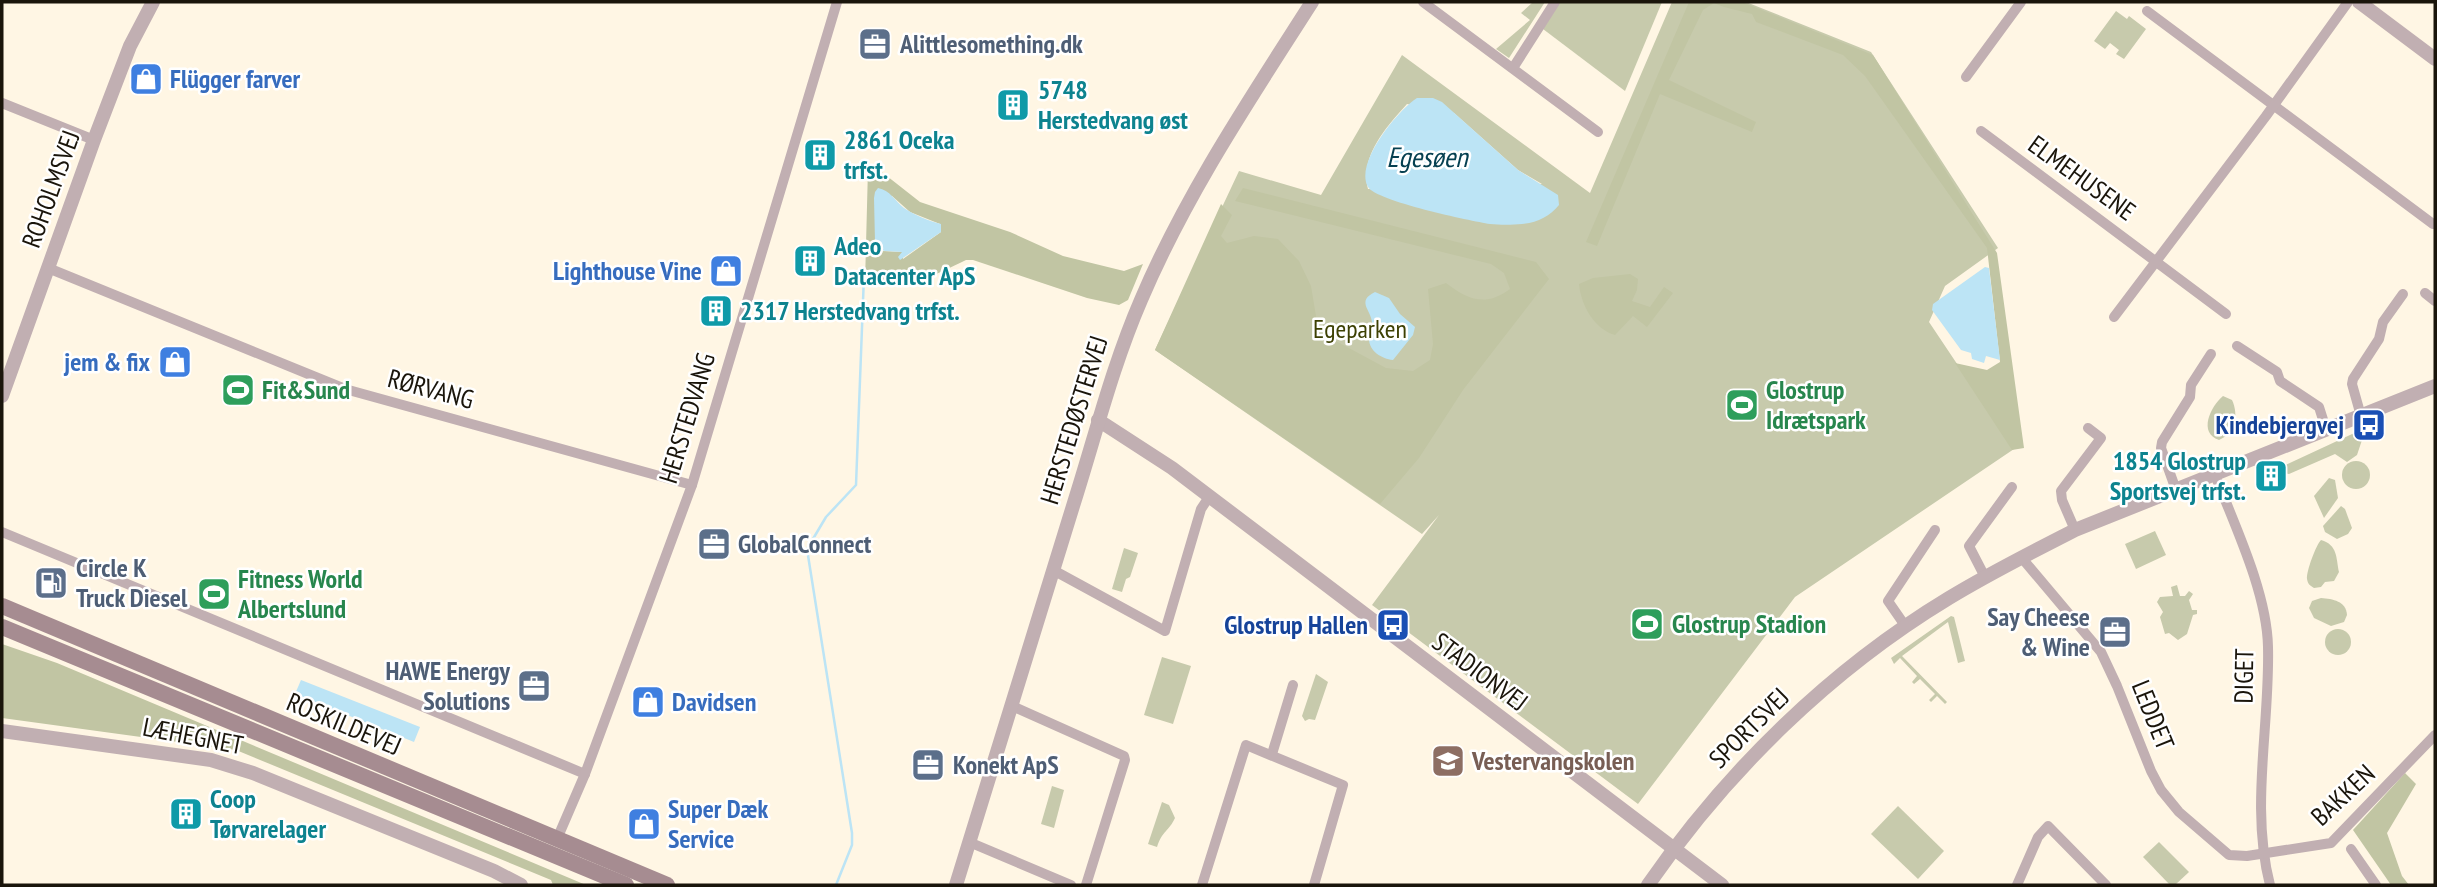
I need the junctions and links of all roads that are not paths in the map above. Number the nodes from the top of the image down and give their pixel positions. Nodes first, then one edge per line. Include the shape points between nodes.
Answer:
1 (153, 2) edge
2 (837, 2) edge
3 (1312, 2) edge
4 (1423, 2) edge
5 (1555, 2) edge
6 (2021, 2) edge
7 (2359, 2) edge
8 (2346, 6) edge
9 (2147, 11) dead end
10 (2435, 59) edge
11 (1513, 68) junction
12 (1966, 77) dead end
13 (2, 103) edge
14 (2274, 105) junction
15 (1981, 131) dead end
16 (1598, 132) dead end
17 (94, 140) junction
18 (2433, 224) dead end
19 (2156, 261) junction
20 (48, 268) junction
21 (2403, 293) dead end
22 (2425, 293) dead end
23 (2435, 301) edge
24 (2226, 314) dead end
25 (2114, 317) dead end
26 (2237, 346) dead end
27 (2211, 354) dead end
28 (2435, 386) edge
29 (2, 396) edge
30 (2361, 415) junction
31 (1098, 420) junction
32 (2088, 428) dead end
33 (2326, 429) junction
34 (2215, 475) junction
35 (692, 485) junction
36 (2012, 487) dead end
37 (2176, 490) junction
38 (1209, 497) junction
39 (1935, 530) dead end
40 (2075, 530) junction
41 (2, 532) edge
42 (2021, 557) junction
43 (1053, 570) junction
44 (1985, 577) junction
45 (2, 606) edge
46 (2, 616) edge
47 (2, 627) edge
48 (1906, 627) junction
49 (52, 628) junction
50 (1293, 685) dead end
51 (1012, 706) junction
52 (2, 731) edge
53 (2435, 735) edge
54 (1272, 754) junction
55 (585, 774) junction
56 (557, 839) junction
57 (969, 842) junction
58 (1674, 849) junction
59 (2351, 849) dead end
60 (2263, 854) junction
61 (521, 885) edge
62 (626, 885) edge
63 (667, 885) edge
64 (956, 885) edge
65 (1068, 885) edge
66 (1086, 885) edge
67 (1202, 885) edge
68 (1314, 885) edge
69 (1648, 885) edge
70 (1722, 885) edge
71 (2017, 885) edge
72 (2106, 885) edge
73 (2270, 885) edge
74 (2376, 885) edge

1 - 17 street, ROHOLMSVEJ via 130,46
2 - 35 street, HERSTEDVANG
3 - 31 street, HERSTEDØSTERVEJ via 1183,211 1141,299
4 - 11 street
5 - 11 street
6 - 12 street
7 - 10 street
8 - 14 street
9 - 14 street
11 - 16 street
13 - 17 street
14 - 18 street
14 - 19 street
15 - 19 street, ELMEHUSENE
17 - 20 street, ROHOLMSVEJ
19 - 24 street, ELMEHUSENE
19 - 25 street
20 - 29 street, ROHOLMSVEJ
20 - 35 street, RØRVANG via 345,389
21 - 30 street via 2353,379
22 - 23 street
26 - 33 street via 2319,407
27 - 37 street via 2162,442
28 - 30 street, SPORTSVEJ
30 - 33 street, SPORTSVEJ
31 - 38 street, STADIONVEJ
31 - 43 street, HERSTEDØSTERVEJ
32 - 40 street via 2101,438 2061,491
33 - 34 street, SPORTSVEJ
34 - 37 street, SPORTSVEJ
34 - 60 street, DIGET via 2255,582 2267,630
35 - 55 street, HERSTEDVANG
36 - 44 street via 1969,546
37 - 40 street, SPORTSVEJ
38 - 43 street via 1201,509 1165,631
38 - 58 street, STADIONVEJ
39 - 48 street via 1888,601
40 - 42 street, SPORTSVEJ
41 - 55 street, ROSKILDEVEJ
42 - 44 street, SPORTSVEJ
42 - 60 street, LEDDET via 2101,652 2151,771 2169,801 2229,855
43 - 51 street, HERSTEDØSTERVEJ
44 - 48 street, SPORTSVEJ
45 - 49 main road, ROSKILDEVEJ
46 - 49 main road via 30,628
47 - 62 main road, ROSKILDEVEJ
48 - 58 street, SPORTSVEJ via 1789,721 1726,785
49 - 56 main road, ROSKILDEVEJ
50 - 54 street
51 - 57 street, HERSTEDØSTERVEJ
51 - 66 street via 1124,756
52 - 61 street, LÆHEGNET via 211,760 253,773
53 - 60 street, BAKKEN via 2334,841
54 - 67 street via 1246,745
54 - 68 street via 1343,785
55 - 56 street, HERSTEDVANG
56 - 63 main road, ROSKILDEVEJ
57 - 64 street, HERSTEDØSTERVEJ
57 - 65 street
58 - 69 street, SPORTSVEJ
58 - 70 street, STADIONVEJ
59 - 74 street
60 - 73 street, DIGET
71 - 72 street via 2038,837 2048,826

